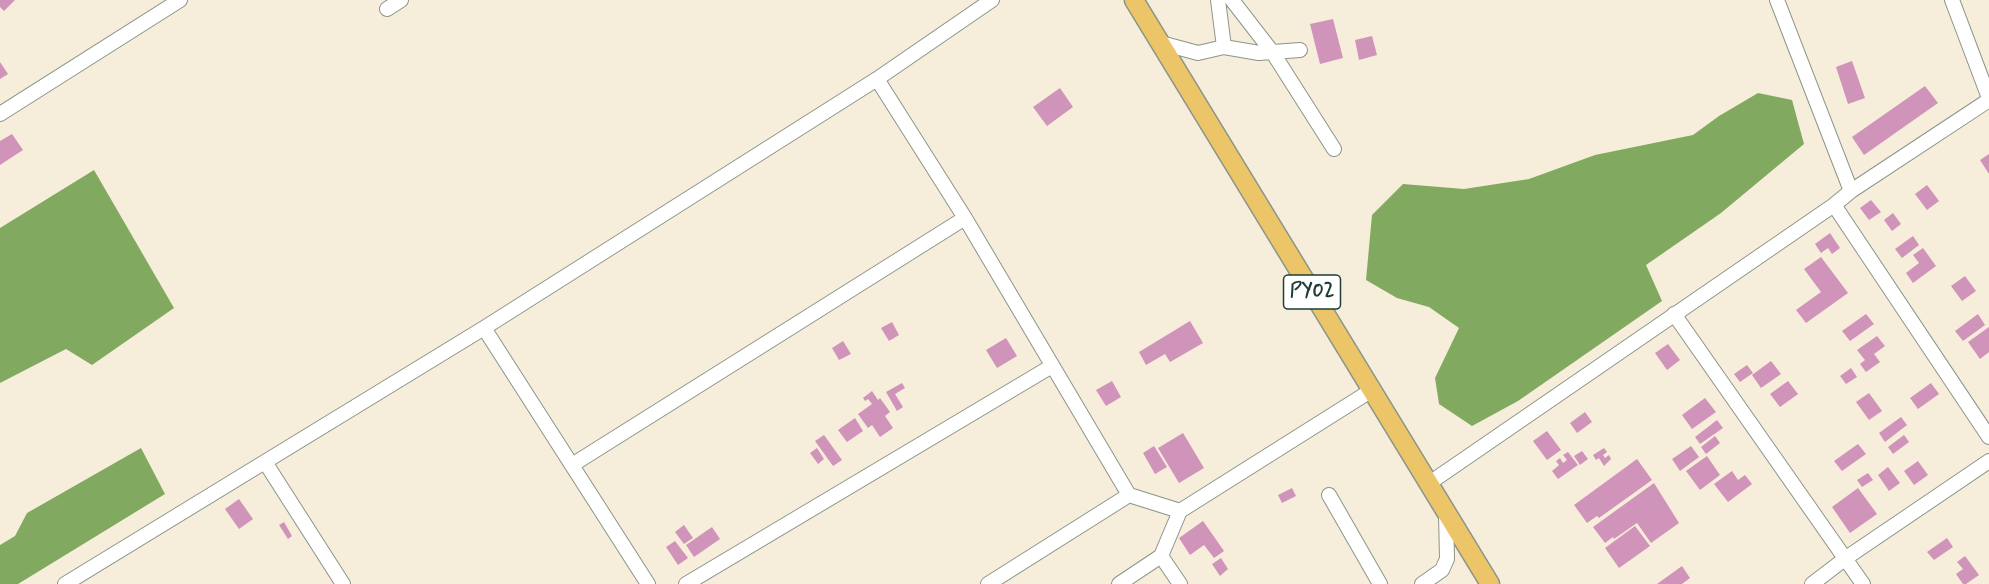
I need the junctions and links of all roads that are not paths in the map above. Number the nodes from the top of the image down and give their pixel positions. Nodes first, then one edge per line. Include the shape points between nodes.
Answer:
1 (180, 0) edge
2 (401, 0) edge
3 (992, 0) edge
4 (1134, 0) edge
5 (1218, 0) edge
6 (1232, 0) edge
7 (1777, 0) edge
8 (1952, 0) edge
9 (387, 9) dead end
10 (1161, 43) junction
11 (1224, 47) junction
12 (1300, 50) dead end
13 (1273, 53) junction
14 (878, 79) junction
15 (1989, 99) edge
16 (0, 114) edge
17 (1334, 149) dead end
18 (1851, 191) junction
19 (1834, 205) junction
20 (965, 218) junction
21 (1674, 314) junction
22 (484, 328) junction
23 (1052, 366) junction
24 (1372, 390) junction
25 (1989, 437) edge
26 (1989, 461) edge
27 (265, 462) junction
28 (572, 465) junction
29 (1428, 484) junction
30 (1129, 495) junction
31 (1329, 495) dead end
32 (1180, 511) junction
33 (1446, 513) junction
34 (1161, 556) junction
35 (1846, 558) junction
36 (65, 584) edge
37 (343, 584) edge
38 (648, 584) edge
39 (686, 584) edge
40 (988, 584) edge
41 (1119, 584) edge
42 (1180, 584) edge
43 (1380, 584) edge
44 (1422, 584) edge
45 (1490, 584) edge
46 (1812, 584) edge
47 (1863, 584) edge

1 - 16 street
2 - 9 street
3 - 14 street
4 - 10 main road, PY02
5 - 11 street
6 - 13 street
7 - 18 street
8 - 15 street
10 - 11 street via 1198,53
10 - 24 main road, PY02
11 - 13 street
12 - 13 street
13 - 17 street
14 - 20 street
14 - 22 street
15 - 18 street
18 - 19 street
19 - 21 street
19 - 25 street
20 - 23 street
20 - 28 street
21 - 29 street
21 - 35 street
22 - 27 street
22 - 28 street
23 - 30 street
23 - 39 street
24 - 29 main road, PY02
24 - 32 street
26 - 35 street
27 - 36 street
27 - 37 street
28 - 38 street
29 - 33 main road, PY02
30 - 32 street
30 - 40 street
31 - 43 street
32 - 34 street
33 - 44 street via 1447,559 1442,570
33 - 45 main road, PY02
34 - 41 street
34 - 42 street
35 - 46 street
35 - 47 street

